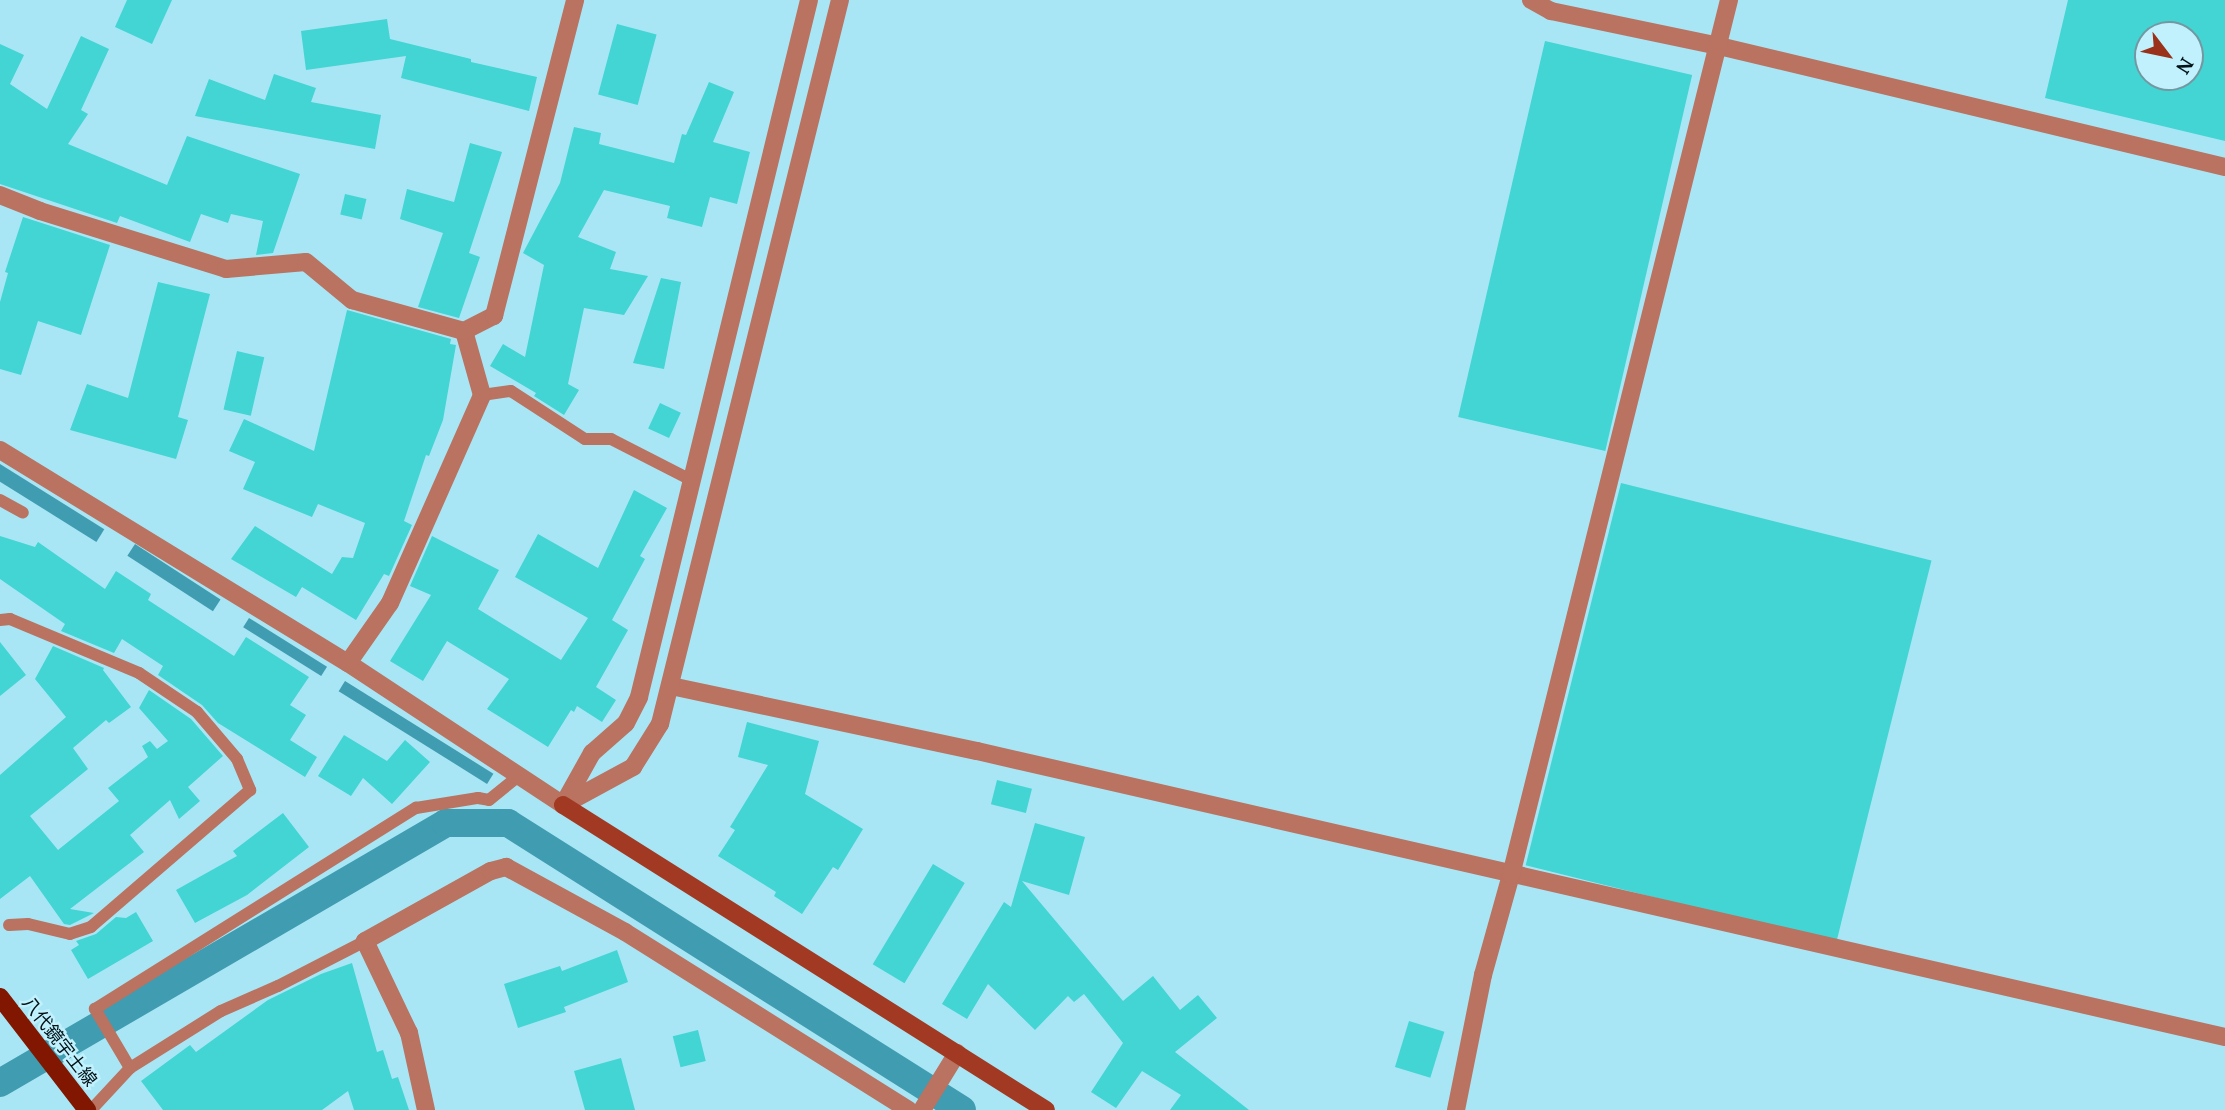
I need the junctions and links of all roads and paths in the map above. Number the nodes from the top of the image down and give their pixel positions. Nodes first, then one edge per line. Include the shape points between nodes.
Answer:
1 (575, 0) edge
2 (809, 0) edge
3 (840, 0) edge
4 (1531, 0) edge
5 (1729, 0) edge
6 (1719, 46) junction
7 (2225, 167) edge
8 (0, 195) edge
9 (464, 331) junction
10 (713, 391) junction
11 (482, 395) junction
12 (743, 396) junction
13 (0, 450) edge
14 (691, 480) junction
15 (721, 486) junction
16 (0, 500) edge
17 (23, 513) dead end
18 (0, 620) edge
19 (348, 663) junction
20 (671, 686) junction
21 (517, 777) junction
22 (563, 805) junction
23 (1511, 875) junction
24 (9, 925) dead end
25 (365, 941) junction
26 (0, 998) edge
27 (2225, 1037) edge
28 (956, 1054) junction
29 (130, 1068) junction
30 (86, 1107) edge
31 (426, 1110) edge
32 (909, 1110) edge
33 (922, 1110) edge
34 (1046, 1110) edge
35 (1456, 1110) edge

1 - 9 street via 494,316
2 - 10 street
3 - 12 street
4 - 6 street via 1551,11
5 - 6 street
6 - 7 street
6 - 23 street
8 - 9 street via 226,269 306,262 352,300
9 - 11 street
10 - 12 street
10 - 14 street
11 - 14 lane via 511,391 585,439 611,439
11 - 19 street via 390,603
12 - 15 street
13 - 19 street
14 - 15 street
14 - 22 street via 639,696 626,723 592,753
15 - 20 street
16 - 17 lane
18 - 24 lane via 10,619 139,673 197,712 237,759 250,790 91,927 70,934 28,924
19 - 21 street
20 - 22 street via 660,724 633,767
20 - 23 street via 977,751
21 - 22 street
21 - 29 lane via 489,800 416,808 95,1009
22 - 28 street
23 - 27 street
23 - 35 street via 1483,975
25 - 29 lane via 220,1011
25 - 31 street via 409,1033
25 - 32 street via 506,867 625,932
26 - 30 main road, 八代鏡宇土線
28 - 33 street
28 - 34 street
29 - 30 lane

